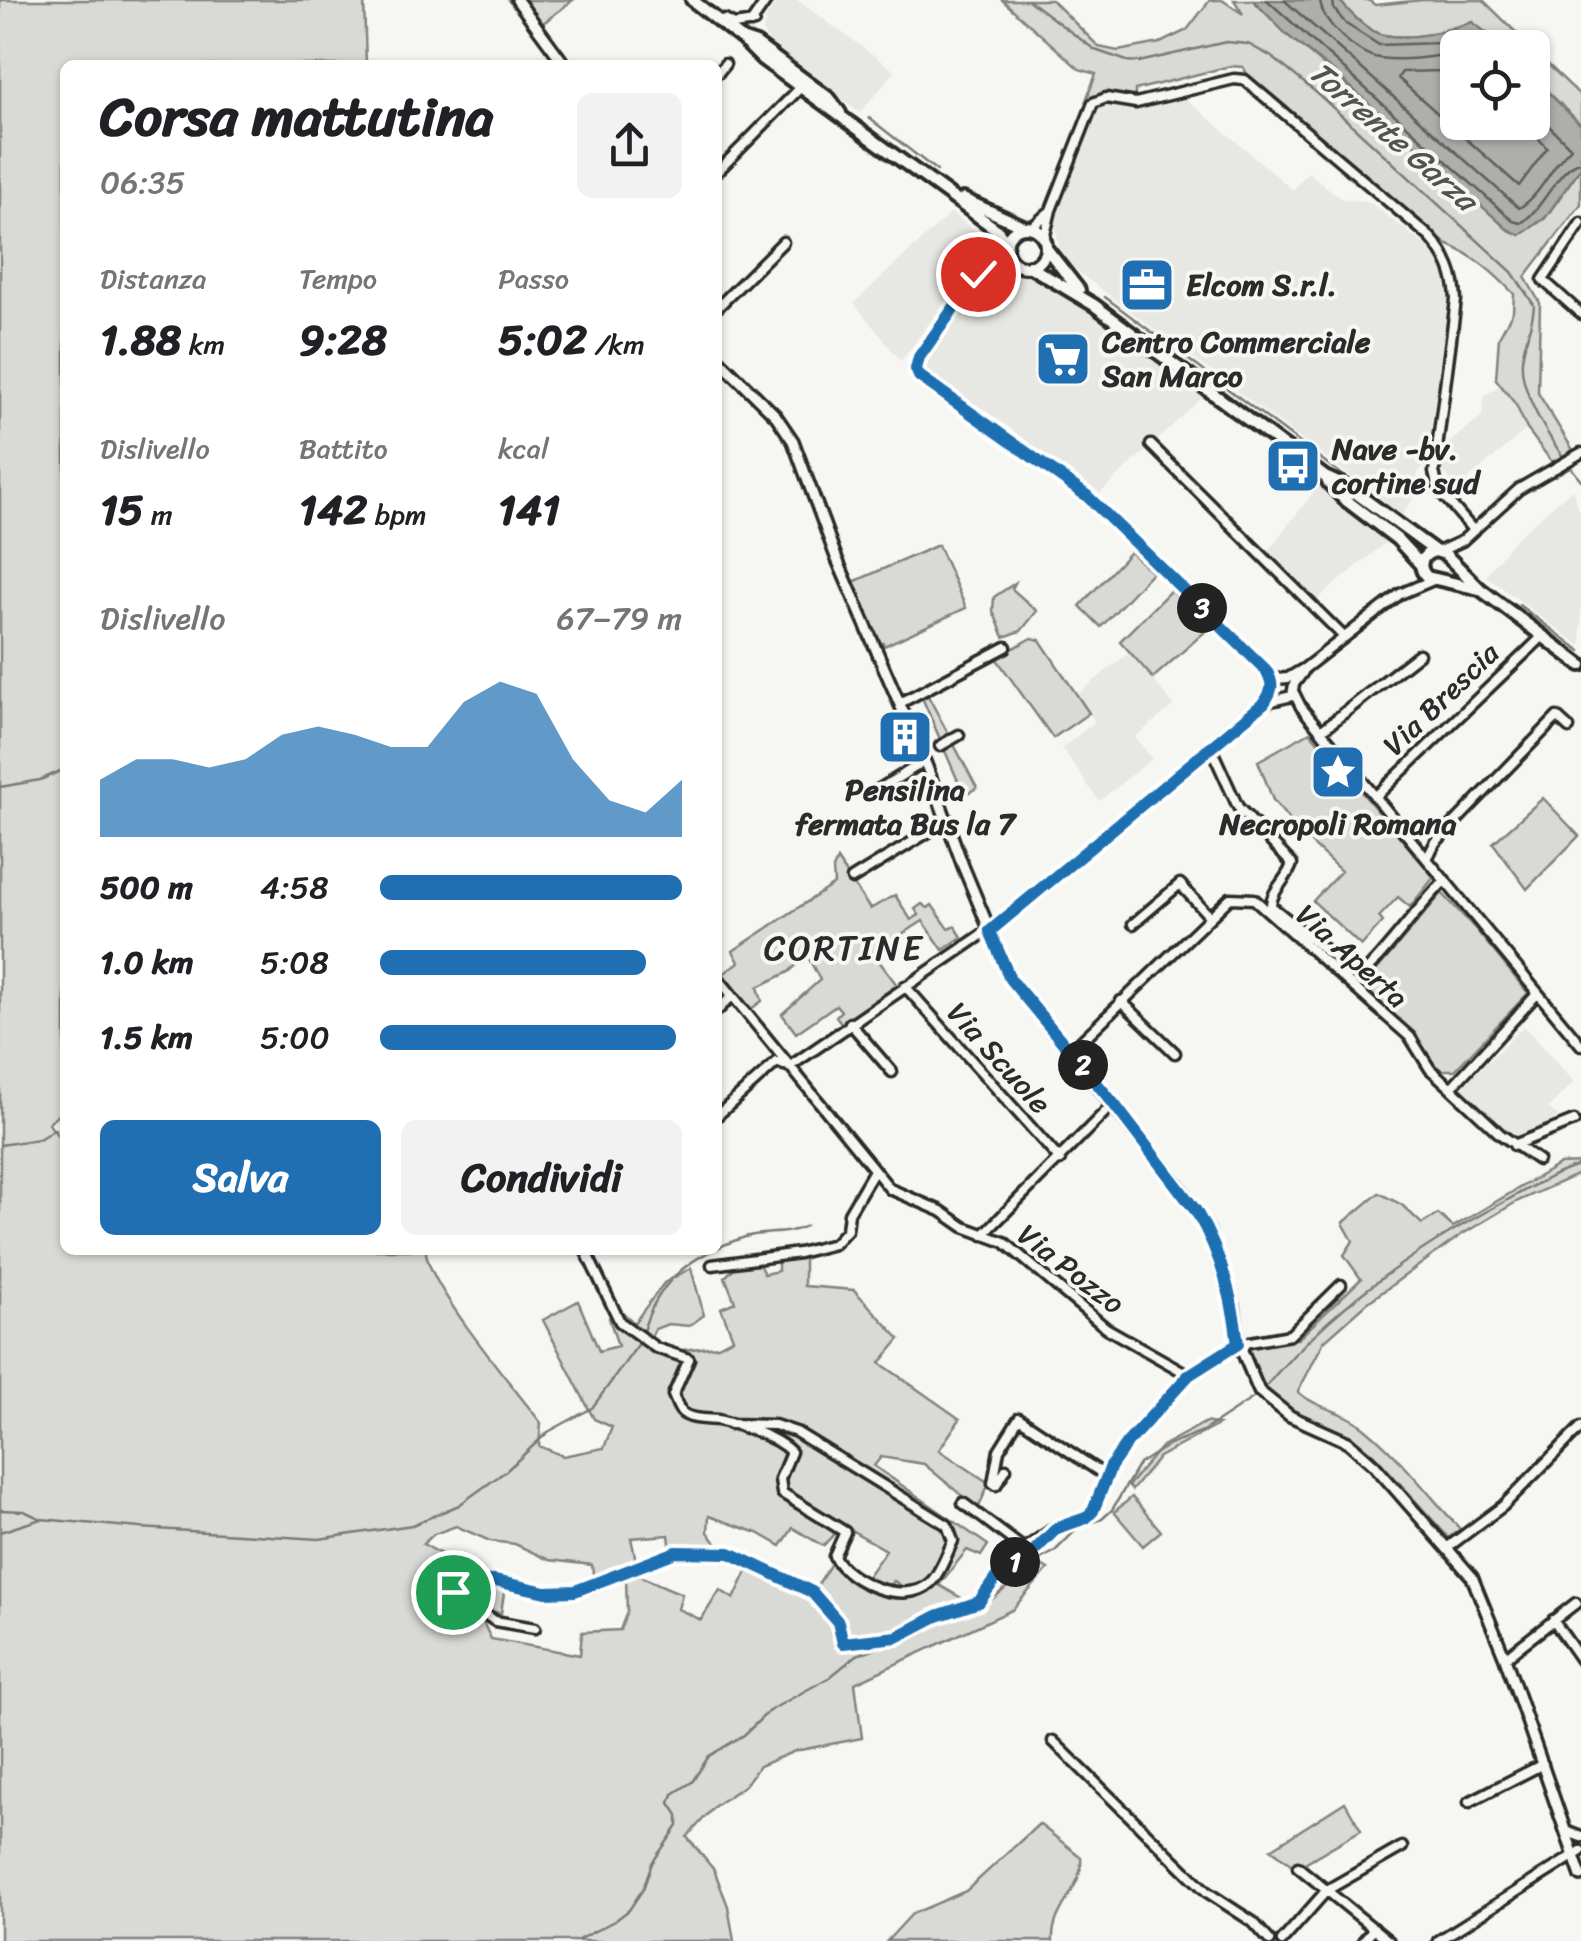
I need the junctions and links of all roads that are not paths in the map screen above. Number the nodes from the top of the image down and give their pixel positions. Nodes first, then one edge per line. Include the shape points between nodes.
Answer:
1 (517, 0) edge
2 (695, 0) edge
3 (767, 0) edge
4 (754, 22) junction
5 (733, 32) junction
6 (743, 40) junction
7 (756, 44) junction
8 (561, 60) edge
9 (725, 64) dead end
10 (722, 68) edge
11 (800, 88) junction
12 (840, 113) junction
13 (722, 167) edge
14 (944, 191) junction
15 (1051, 210) junction
16 (1581, 222) edge
17 (1028, 228) junction
18 (783, 242) dead end
19 (1045, 243) junction
20 (1007, 245) junction
21 (1014, 262) junction
22 (1029, 266) junction
23 (983, 268) junction
24 (722, 303) edge
25 (1094, 305) junction
26 (1581, 314) edge
27 (722, 363) edge
28 (1151, 445) dead end
29 (1578, 455) edge
30 (1324, 477) junction
31 (1474, 530) junction
32 (1443, 555) junction
33 (1421, 566) junction
34 (1436, 580) junction
35 (1417, 586) junction
36 (1480, 589) junction
37 (1344, 637) junction
38 (1542, 637) junction
39 (1006, 647) dead end
40 (1420, 654) dead end
41 (1581, 665) edge
42 (1283, 688) junction
43 (899, 701) junction
44 (887, 706) dead end
45 (1568, 728) dead end
46 (1322, 731) junction
47 (958, 734) dead end
48 (940, 746) dead end
49 (1211, 748) junction
50 (924, 761) junction
51 (878, 790) dead end
52 (1375, 797) junction
53 (949, 824) junction
54 (1435, 844) junction
55 (1419, 849) junction
56 (1427, 859) junction
57 (852, 879) dead end
58 (1444, 880) junction
59 (1210, 917) junction
60 (1133, 924) dead end
61 (990, 931) junction
62 (722, 983) edge
63 (904, 986) junction
64 (1538, 994) junction
65 (732, 996) junction
66 (1122, 1001) junction
67 (722, 1006) edge
68 (850, 1023) junction
69 (1581, 1045) edge
70 (1071, 1051) junction
71 (1175, 1053) dead end
72 (788, 1066) junction
73 (892, 1072) dead end
74 (1451, 1088) junction
75 (1114, 1104) junction
76 (722, 1110) edge
77 (1574, 1122) dead end
78 (1514, 1145) junction
79 (1060, 1160) junction
80 (1538, 1160) dead end
81 (873, 1172) junction
82 (982, 1234) junction
83 (586, 1255) edge
84 (712, 1265) dead end
85 (1341, 1285) dead end
86 (1238, 1344) junction
87 (1189, 1375) junction
88 (730, 1424) junction
89 (1581, 1427) edge
90 (1006, 1469) dead end
91 (1106, 1476) junction
92 (963, 1503) dead end
93 (1057, 1528) junction
94 (1448, 1547) junction
95 (1576, 1603) dead end
96 (1553, 1620) junction
97 (535, 1628) dead end
98 (1505, 1658) junction
99 (1581, 1660) edge
100 (1052, 1741) dead end
101 (1543, 1764) junction
102 (1469, 1802) dead end
103 (1568, 1832) junction
104 (1581, 1837) edge
105 (1402, 1848) dead end
106 (1578, 1853) edge
107 (1298, 1867) dead end
108 (1581, 1876) edge
109 (1327, 1890) junction
110 (1374, 1928) junction
111 (1270, 1941) edge
112 (1282, 1941) edge
113 (1363, 1941) edge
114 (1389, 1941) edge
115 (1438, 1941) edge

1 - 8 street
2 - 4 street via 734,25
2 - 5 main road, Via Brescia
3 - 4 street
4 - 5 street
4 - 7 street
5 - 6 main road, Via Brescia
6 - 7 main road, Via Brescia
6 - 11 main road, Via Brescia
7 - 12 main road, Via Brescia
9 - 10 street
11 - 12 main road, Via Brescia
11 - 13 street
12 - 14 main road, Via Brescia
14 - 17 main road, Via Brescia
14 - 20 main road, Via Brescia
15 - 17 street
15 - 19 street
15 - 31 street via 1093,103 1136,103 1245,80 1446,258 1456,300 1434,472 1438,489
16 - 26 street via 1543,280
17 - 19 main road, Via Brescia
17 - 20 main road via 1016,230
18 - 24 street
19 - 22 main road via 1041,260
19 - 25 main road, Via Brescia
20 - 21 main road, Via Brescia
20 - 23 street
21 - 22 main road, Via Brescia
21 - 23 street
22 - 25 main road, Via Brescia
23 - 42 street via 919,357 919,376 1087,496
25 - 30 main road, Via Brescia
27 - 43 street via 793,441
28 - 37 street
29 - 31 street via 1518,489
30 - 32 main road, Via Brescia
30 - 33 main road, Via Brescia
31 - 32 street
32 - 33 main road via 1425,555
32 - 34 main road via 1449,571
32 - 36 main road, Via Brescia
33 - 34 main road, Via Brescia
33 - 35 street
34 - 35 street
34 - 36 main road, Via Brescia
35 - 37 street
36 - 38 main road, Via Brescia
37 - 42 street
38 - 41 main road, Via Brescia
38 - 52 street, Via Brescia
39 - 43 street
40 - 46 street
42 - 46 street
42 - 49 street
43 - 44 street
43 - 50 street
45 - 54 street via 1557,717
46 - 52 street
47 - 48 street
49 - 58 street, Via Aperta via 1238,807 1292,864 1270,906 1344,967 1366,971
49 - 61 street
50 - 51 street
50 - 53 street
52 - 55 street
53 - 57 street
53 - 61 street
54 - 55 street
54 - 56 street
55 - 56 street
56 - 58 street
58 - 64 street
59 - 60 street via 1180,884
59 - 66 street, Via Aperta
59 - 74 street, Via Aperta via 1230,898 1254,899 1410,1038
61 - 63 street
61 - 70 street via 1010,979
62 - 65 street, Via Pozzo
63 - 68 street
63 - 79 street, Via Scuole
64 - 69 street
64 - 74 street
65 - 67 street
65 - 72 street, Via Pozzo
66 - 70 street, Via Aperta
66 - 71 street
68 - 72 street
68 - 73 street
70 - 75 street
72 - 76 street via 777,1062
72 - 81 street, Via Pozzo
74 - 78 street, Via Aperta
75 - 79 street, Via Scuole
75 - 86 street via 1208,1230 1234,1308
77 - 78 street
78 - 80 street, Via Aperta
79 - 82 street, Via Scuole
81 - 82 street, Via Pozzo via 890,1190
81 - 84 street via 834,1244
82 - 87 street, Via Pozzo via 1004,1242 1106,1328
83 - 88 street via 620,1322 656,1348 689,1359 673,1395 680,1410
85 - 86 street via 1290,1336
86 - 87 street
86 - 94 street via 1265,1398 1348,1442
87 - 91 street
88 - 88 street via 792,1452 780,1479 782,1493 845,1532 834,1556 840,1566 872,1586 908,1592 930,1582 953,1541 947,1525 796,1432
89 - 94 street via 1503,1506
90 - 91 street via 993,1483 998,1450 1019,1418
91 - 93 street via 1093,1511
92 - 93 street via 1024,1549
93 - 97 street via 1029,1556 1000,1572 979,1602 897,1637 846,1644 838,1622 812,1592 730,1553 676,1552 575,1591 495,1581 452,1584 453,1592 496,1620
94 - 98 street via 1472,1577
95 - 96 street
96 - 98 street
96 - 99 street
98 - 101 street
100 - 111 street via 1207,1892
101 - 102 street
101 - 103 street
103 - 104 street
103 - 106 street
105 - 109 street
106 - 108 street
106 - 115 street
107 - 109 street
109 - 110 street
109 - 112 street
110 - 113 street
110 - 114 street

